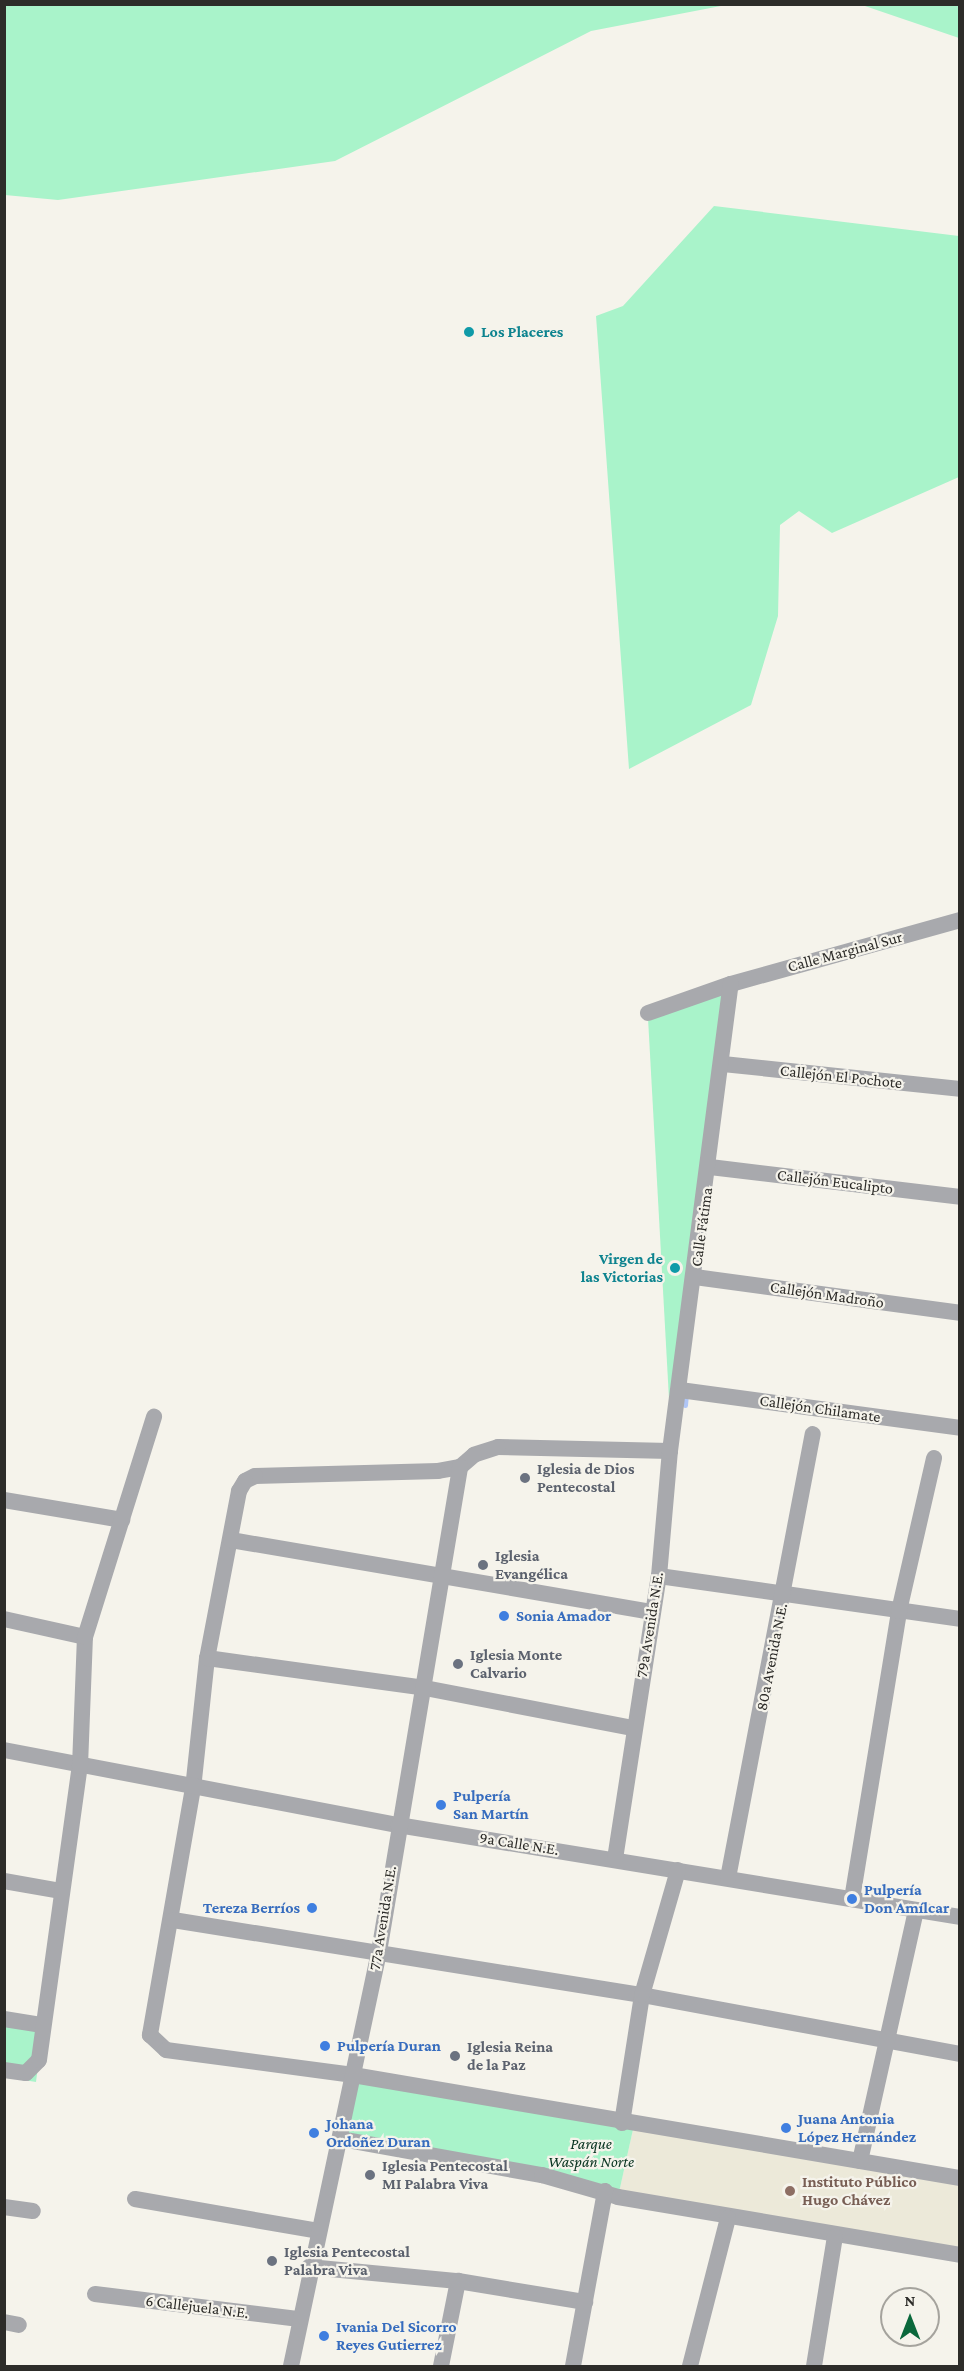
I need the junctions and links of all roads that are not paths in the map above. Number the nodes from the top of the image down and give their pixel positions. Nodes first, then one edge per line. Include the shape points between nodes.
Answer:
1 (960, 920) edge
2 (731, 984) junction
3 (648, 1013) dead end
4 (723, 1064) junction
5 (960, 1089) edge
6 (710, 1167) junction
7 (960, 1197) edge
8 (695, 1277) junction
9 (960, 1313) edge
10 (680, 1390) junction
11 (154, 1417) dead end
12 (960, 1428) edge
13 (813, 1434) dead end
14 (670, 1450) junction
15 (934, 1458) dead end
16 (460, 1467) junction
17 (4, 1500) edge
18 (122, 1520) junction
19 (231, 1540) junction
20 (441, 1576) junction
21 (659, 1576) junction
22 (785, 1594) junction
23 (899, 1611) junction
24 (651, 1612) junction
25 (4, 1619) edge
26 (960, 1619) edge
27 (85, 1637) junction
28 (207, 1658) junction
29 (425, 1688) junction
30 (633, 1728) junction
31 (4, 1750) edge
32 (80, 1766) junction
33 (193, 1788) junction
34 (398, 1825) junction
35 (615, 1859) junction
36 (678, 1870) junction
37 (728, 1878) junction
38 (4, 1881) edge
39 (60, 1891) junction
40 (852, 1899) junction
41 (915, 1910) junction
42 (960, 1917) edge
43 (173, 1920) junction
44 (379, 1952) junction
45 (642, 1995) junction
46 (4, 2019) edge
47 (43, 2025) junction
48 (884, 2040) junction
49 (960, 2054) edge
50 (4, 2070) edge
51 (352, 2074) junction
52 (622, 2123) junction
53 (341, 2139) junction
54 (860, 2161) junction
55 (960, 2178) edge
56 (605, 2191) junction
57 (135, 2199) dead end
58 (4, 2206) edge
59 (33, 2211) dead end
60 (728, 2218) junction
61 (318, 2231) junction
62 (835, 2237) junction
63 (960, 2255) edge
64 (309, 2266) junction
65 (458, 2281) junction
66 (95, 2294) dead end
67 (585, 2302) junction
68 (300, 2319) junction
69 (291, 2367) edge
70 (441, 2367) edge
71 (573, 2367) edge
72 (690, 2367) edge
73 (814, 2367) edge

1 - 2 street, Calle Marginal Sur
2 - 3 street, Calle Marginal Sur
2 - 4 street, Calle Fátima
4 - 5 street, Callejón El Pochote
4 - 6 street, Calle Fátima
6 - 7 street, Callejón Eucalipto
6 - 8 street, Calle Fátima
8 - 9 street, Callejón Madroño
8 - 10 street, Calle Fátima
10 - 12 street, Callejón Chilamate
10 - 14 street, 79a Avenida N.E.
11 - 18 street
13 - 22 street, 80a Avenida N.E.
14 - 16 street via 498,1447 474,1455
14 - 21 street, 79a Avenida N.E.
15 - 23 street
16 - 19 street via 255,1476 245,1481 239,1491
16 - 20 street, 77a Avenida N.E.
17 - 18 street
18 - 27 street
19 - 20 street
19 - 28 street
20 - 24 street
20 - 29 street, 77a Avenida N.E.
21 - 22 street
21 - 24 street, 79a Avenida N.E.
22 - 23 street
22 - 37 street, 80a Avenida N.E.
23 - 26 street
23 - 40 street
24 - 30 street, 79a Avenida N.E.
25 - 27 street
27 - 32 street
28 - 29 street
28 - 33 street
29 - 30 street
29 - 34 street, 77a Avenida N.E.
30 - 35 street, 79a Avenida N.E.
31 - 32 street, 9a Calle N.E.
32 - 33 street, 9a Calle N.E.
32 - 39 street
33 - 34 street, 9a Calle N.E.
33 - 43 street via 172,1899
34 - 35 street, 9a Calle N.E.
34 - 44 street, 77a Avenida N.E.
35 - 36 street, 9a Calle N.E.
36 - 37 street, 9a Calle N.E.
36 - 45 street
37 - 40 street, 9a Calle N.E.
38 - 39 street
39 - 47 street
40 - 41 street, 9a Calle N.E.
41 - 42 street, 9a Calle N.E.
41 - 48 street
43 - 44 street
43 - 51 street via 166,1935 150,2035 153,2042 166,2050
44 - 45 street
44 - 51 street, 77a Avenida N.E.
45 - 48 street
45 - 52 street
46 - 47 street
47 - 50 street via 34,2069 26,2073
48 - 49 street
48 - 54 street
51 - 52 street
51 - 53 street, 77a Avenida N.E.
52 - 54 street
53 - 56 street via 542,2175
53 - 61 street, 77a Avenida N.E.
54 - 55 street
56 - 60 street
56 - 67 street
57 - 61 street
58 - 59 street
60 - 62 street
60 - 72 street
61 - 64 street, 77a Avenida N.E.
62 - 63 street
62 - 73 street
64 - 65 street
64 - 68 street, 77a Avenida N.E.
65 - 67 street
65 - 70 street
66 - 68 street, 6 Callejuela N.E.
67 - 71 street
68 - 69 street, 77a Avenida N.E.

